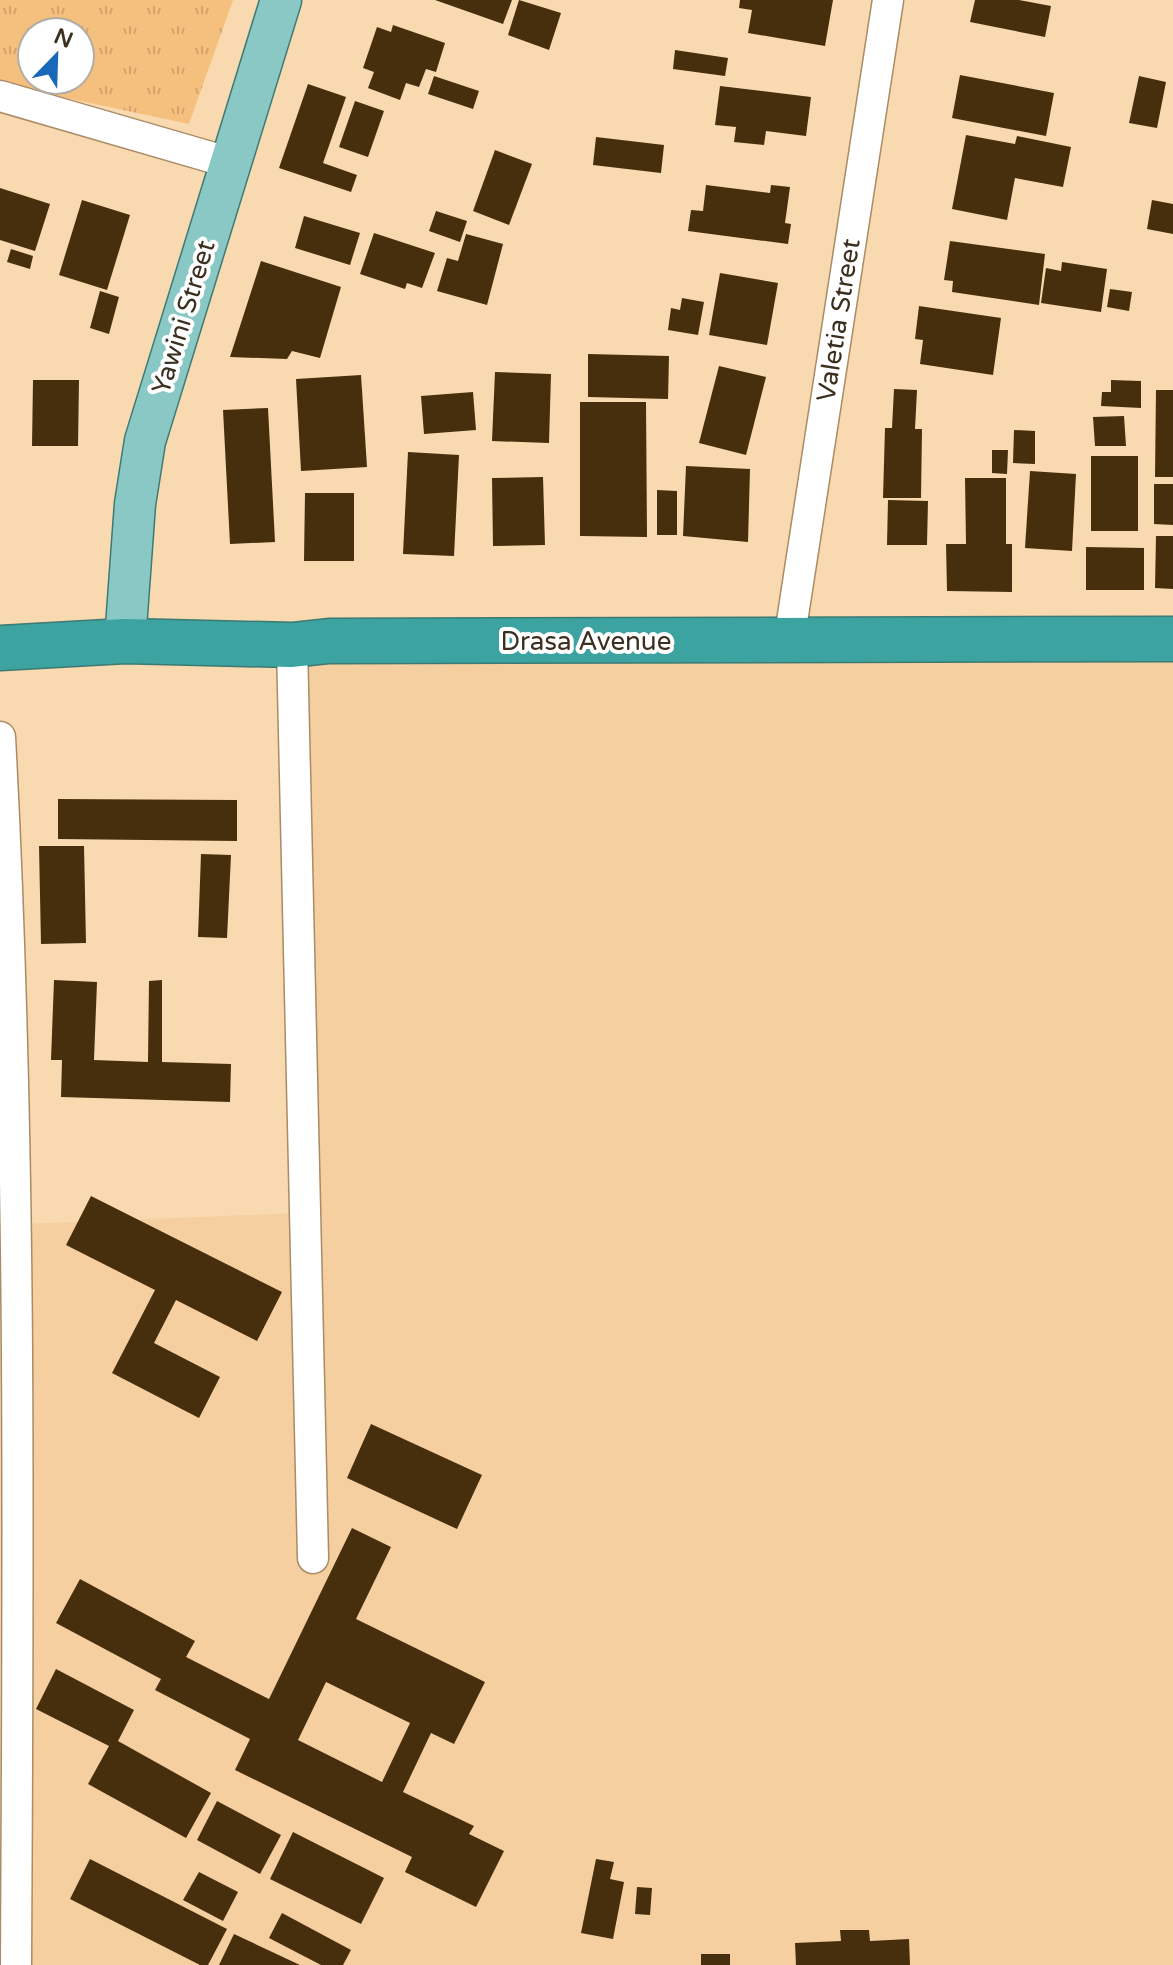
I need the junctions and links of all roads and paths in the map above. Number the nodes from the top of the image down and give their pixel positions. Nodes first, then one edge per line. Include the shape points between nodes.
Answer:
1 (281, 0) edge
2 (888, 0) edge
3 (0, 96) edge
4 (231, 163) junction
5 (1173, 639) edge
6 (125, 641) junction
7 (789, 641) junction
8 (292, 645) junction
9 (0, 648) edge
10 (0, 737) edge
11 (313, 1558) dead end
12 (16, 1965) edge

1 - 4 main road, Yawini Street
2 - 7 street, Valetia Street
3 - 4 street
4 - 6 main road, Yawini Street via 145,441
5 - 7 highway, Drasa Avenue
6 - 8 highway, Drasa Avenue
6 - 9 highway, Drasa Avenue
7 - 8 highway, Drasa Avenue
8 - 11 street
10 - 12 street via 14,1203

